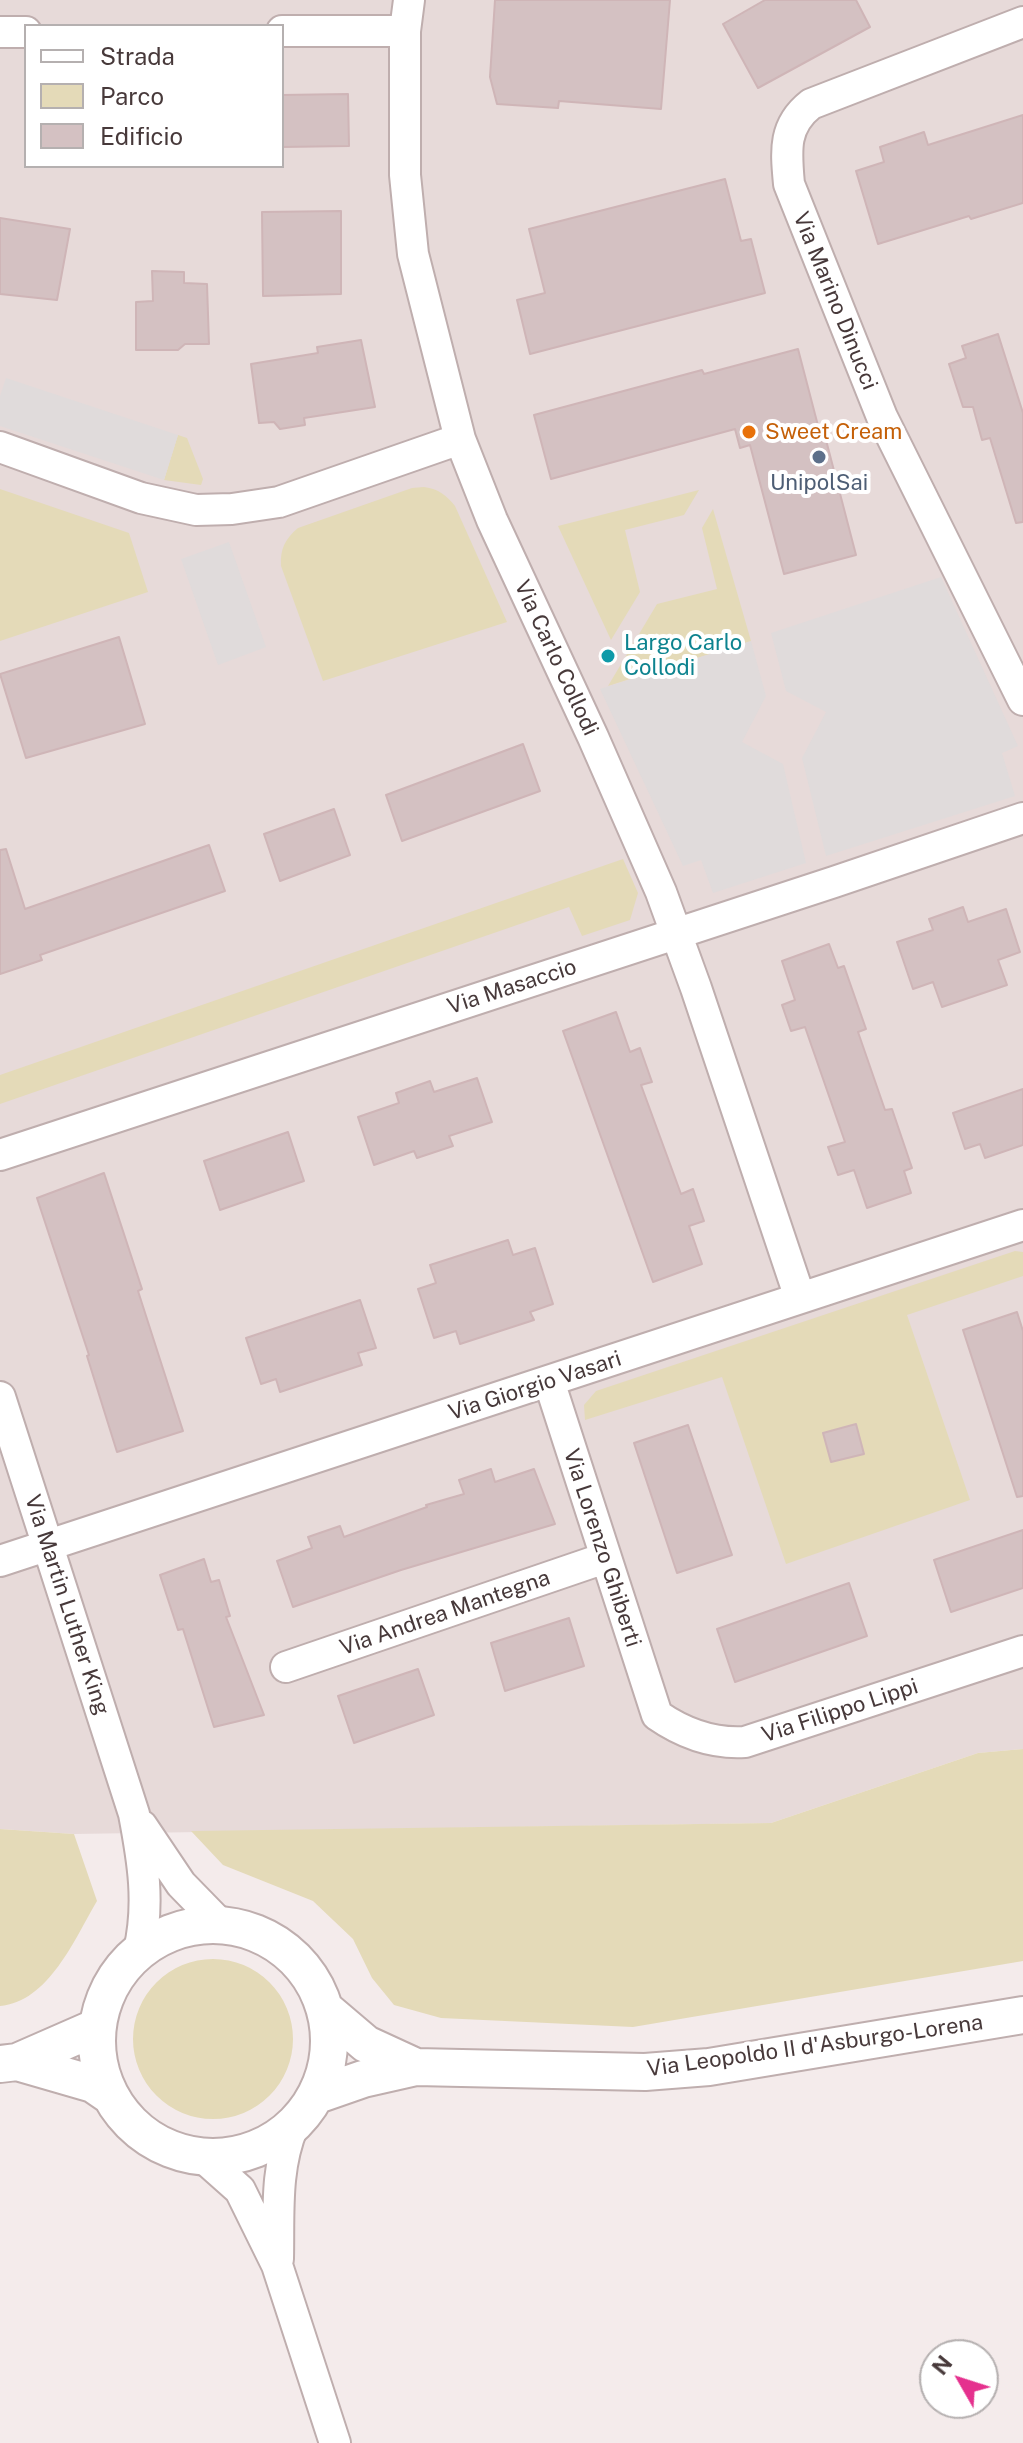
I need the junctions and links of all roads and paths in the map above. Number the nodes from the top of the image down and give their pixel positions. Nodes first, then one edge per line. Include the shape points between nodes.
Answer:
1 (409, 0) edge
2 (1023, 22) edge
3 (284, 31) edge
4 (405, 31) junction
5 (0, 32) edge
6 (24, 32) edge
7 (460, 439) junction
8 (0, 447) edge
9 (1023, 700) edge
10 (1023, 818) edge
11 (677, 933) junction
12 (0, 1155) edge
13 (1023, 1225) edge
14 (800, 1298) junction
15 (549, 1381) junction
16 (0, 1397) edge
17 (47, 1546) junction
18 (605, 1558) junction
19 (0, 1561) edge
20 (1023, 1651) edge
21 (286, 1667) dead end
22 (657, 1715) joint
23 (134, 1814) junction
24 (221, 1925) junction
25 (139, 1951) junction
26 (326, 2010) junction
27 (1023, 2015) edge
28 (97, 2027) junction
29 (8, 2063) edge
30 (416, 2067) junction
31 (109, 2095) junction
32 (317, 2095) junction
33 (293, 2126) junction
34 (204, 2158) junction
35 (277, 2265) junction
36 (335, 2443) edge

1 - 4 street, Via Carlo Collodi
2 - 9 street, Via Marino Dinucci via 811,104 797,115 786,154 789,184 882,417
3 - 4 street
4 - 7 street, Via Carlo Collodi via 405,175 413,254
5 - 6 street
7 - 8 street via 279,502 196,510 141,498
7 - 11 street, Via Carlo Collodi
10 - 11 street, Via Masaccio
11 - 12 street, Via Masaccio
11 - 14 street, Via Carlo Collodi
13 - 14 street, Via Giorgio Vasari
14 - 15 street, Via Giorgio Vasari
15 - 17 street, Via Giorgio Vasari
15 - 18 street, Via Lorenzo Ghiberti
16 - 17 street, Via Martin Luther King
17 - 19 street, Via Giorgio Vasari
17 - 23 street, Via Martin Luther King
18 - 21 street, Via Andrea Mantegna
18 - 22 street, Via Lorenzo Ghiberti
20 - 22 street, Via Filippo Lippi via 745,1742 692,1734
23 - 24 street via 181,1884
23 - 25 street via 145,1872
24 - 25 street via 192,1926
24 - 26 street via 256,1932 288,1951 312,1977
25 - 28 street via 111,1986
26 - 30 street, Via Leopoldo II d'Asburgo-Lorena via 366,2044
26 - 32 street via 330,2039
27 - 30 street, Via Leopoldo II d'Asburgo-Lorena via 709,2067 645,2072
28 - 29 street
28 - 31 street via 98,2062
29 - 31 street via 93,2084
30 - 32 street, Via Leopoldo II d'Asburgo-Lorena
31 - 34 street via 148,2139
32 - 33 street
33 - 34 street via 252,2151
33 - 35 street via 280,2176
34 - 35 street via 240,2190
35 - 36 street

